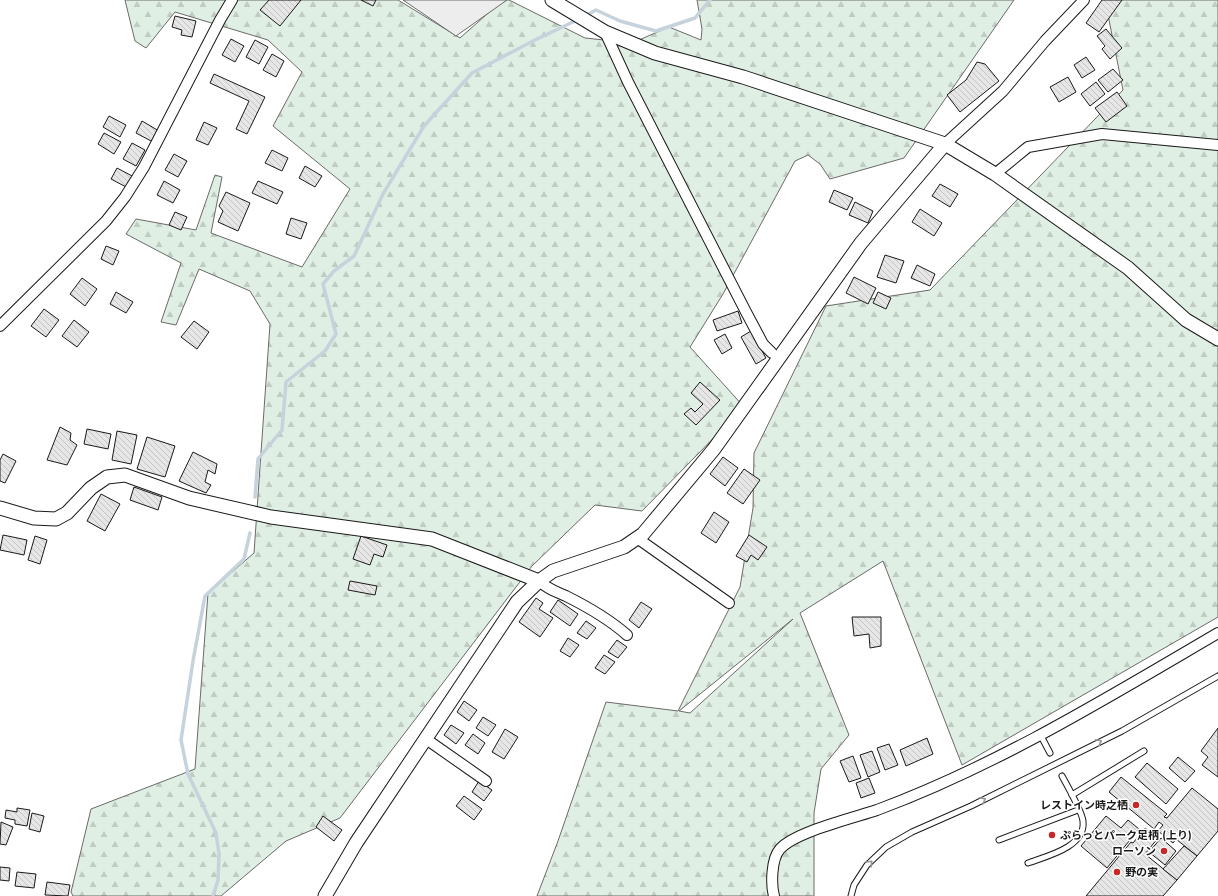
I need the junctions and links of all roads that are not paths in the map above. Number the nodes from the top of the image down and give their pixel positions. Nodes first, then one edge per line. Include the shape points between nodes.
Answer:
1 (232, 0) edge
2 (552, 0) edge
3 (1084, 0) edge
4 (605, 32) junction
5 (945, 144) junction
6 (1218, 145) edge
7 (995, 174) junction
8 (0, 326) edge
9 (1218, 339) edge
10 (772, 353) dead end
11 (0, 508) edge
12 (637, 538) junction
13 (540, 581) junction
14 (729, 603) dead end
15 (1218, 633) edge
16 (627, 636) dead end
17 (1218, 676) edge
18 (1041, 736) junction
19 (426, 740) junction
20 (1144, 751) dead end
21 (1050, 753) dead end
22 (1062, 776) dead end
23 (486, 781) dead end
24 (1072, 795) junction
25 (1078, 810) junction
26 (999, 840) dead end
27 (1028, 863) dead end
28 (325, 896) edge
29 (774, 896) edge
30 (851, 896) edge

1 - 8 street via 144,167 125,197 106,221
2 - 4 street
3 - 5 street via 1003,91
4 - 5 street via 655,53 743,77
4 - 10 street via 746,312 763,344
5 - 7 street
5 - 12 street via 862,243 714,449 667,507
6 - 7 street via 1102,134 1028,147
7 - 9 street via 1128,268 1186,320
11 - 13 street via 34,518 56,519 67,513 91,488 107,477 125,475 189,498 271,517 432,538
12 - 13 street via 624,547 554,571
12 - 14 street
13 - 16 street via 549,590 610,621
13 - 19 street via 517,602
15 - 18 street
30 -> 17 lane via 854,885 867,865 886,847 1122,731
18 - 21 lane
18 - 29 street via 956,778 797,837 779,850 776,856 771,887
19 - 23 street
19 - 28 street via 356,843
20 - 24 lane
22 - 24 lane
24 - 25 lane
25 - 26 lane
25 - 27 lane via 1083,820 1078,840 1059,851

